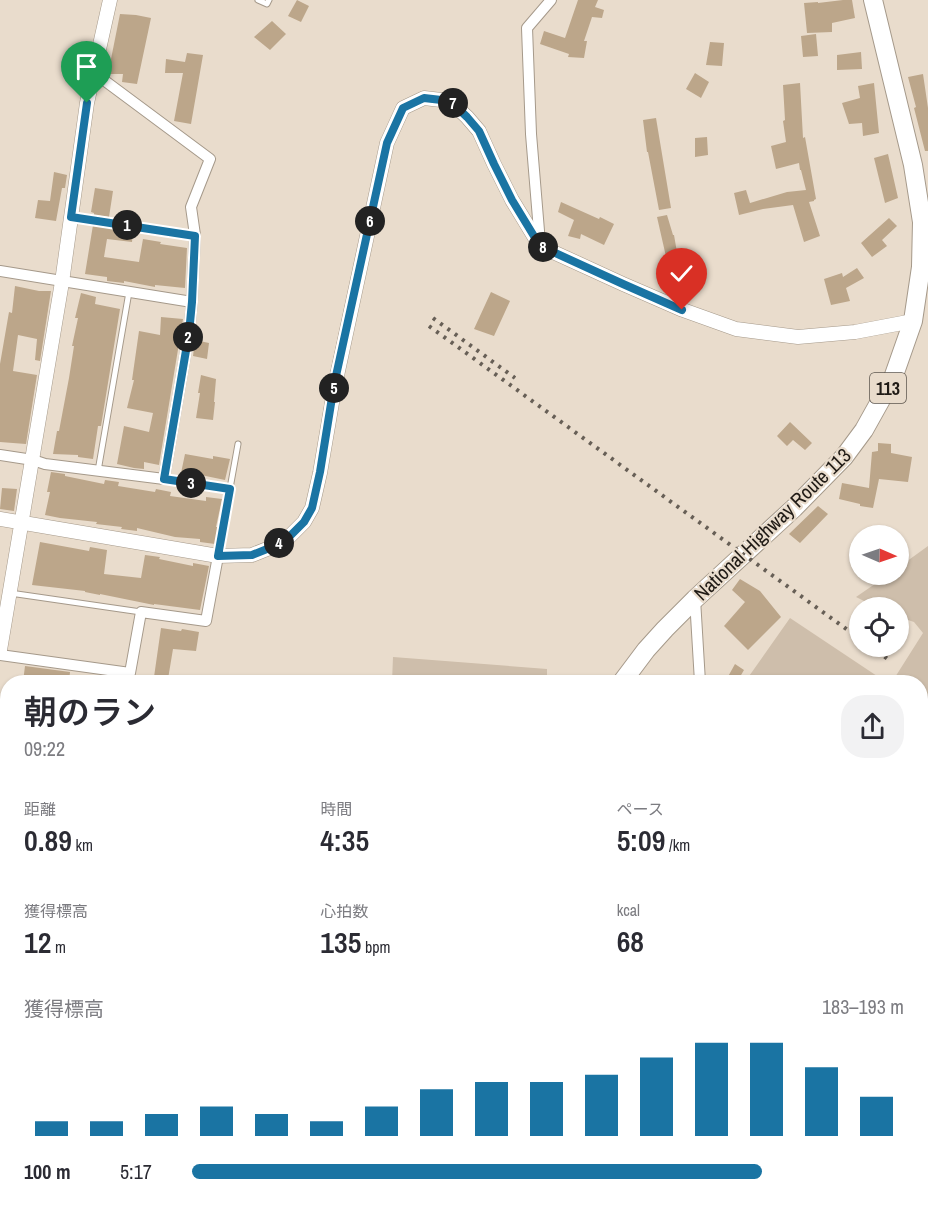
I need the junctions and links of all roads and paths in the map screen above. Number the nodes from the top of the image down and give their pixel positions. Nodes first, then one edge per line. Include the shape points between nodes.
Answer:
1 (110, 0) edge
2 (258, 0) edge
3 (269, 0) edge
4 (551, 0) edge
5 (873, 0) edge
6 (93, 72) junction
7 (71, 217) junction
8 (925, 220) edge
9 (195, 236) junction
10 (540, 246) junction
11 (0, 270) edge
12 (62, 282) junction
13 (129, 292) junction
14 (192, 302) junction
15 (913, 321) junction
16 (238, 444) dead end
17 (0, 455) edge
18 (33, 460) junction
19 (98, 471) junction
20 (164, 479) junction
21 (230, 489) junction
22 (0, 519) edge
23 (22, 523) junction
24 (218, 556) junction
25 (5, 592) edge
26 (695, 599) junction
27 (141, 612) junction
28 (0, 650) edge
29 (0, 655) edge
30 (627, 675) edge
31 (700, 675) edge

1 - 6 street
2 - 3 lane via 267,4
4 - 10 street via 527,28
5 - 8 highway, National Highway Route 113 / 113
6 - 7 street
6 - 9 street via 210,159 191,207
7 - 9 lane
7 - 12 street
8 - 15 highway, National Highway Route 113 / 113
9 - 14 street
10 - 15 street via 682,310 736,329 798,337 855,333
10 - 24 street via 512,200 479,131 467,117 450,101 424,98 403,108 387,143 334,385 312,508 289,537 272,547 252,555
11 - 12 street
12 - 13 street
12 - 18 street
13 - 14 street
13 - 19 lane
14 - 20 street
15 - 26 highway, National Highway Route 113 / 113 via 893,378 844,458
16 - 21 lane
17 - 18 street
18 - 19 street
18 - 23 street
19 - 20 street
20 - 21 lane
21 - 24 lane
22 - 23 street
23 - 24 street
23 - 25 street
24 - 27 street via 206,621
25 - 27 lane
25 - 28 street
26 - 30 highway, National Highway Route 113 / 113
26 - 31 street
27 - 29 street via 130,673

